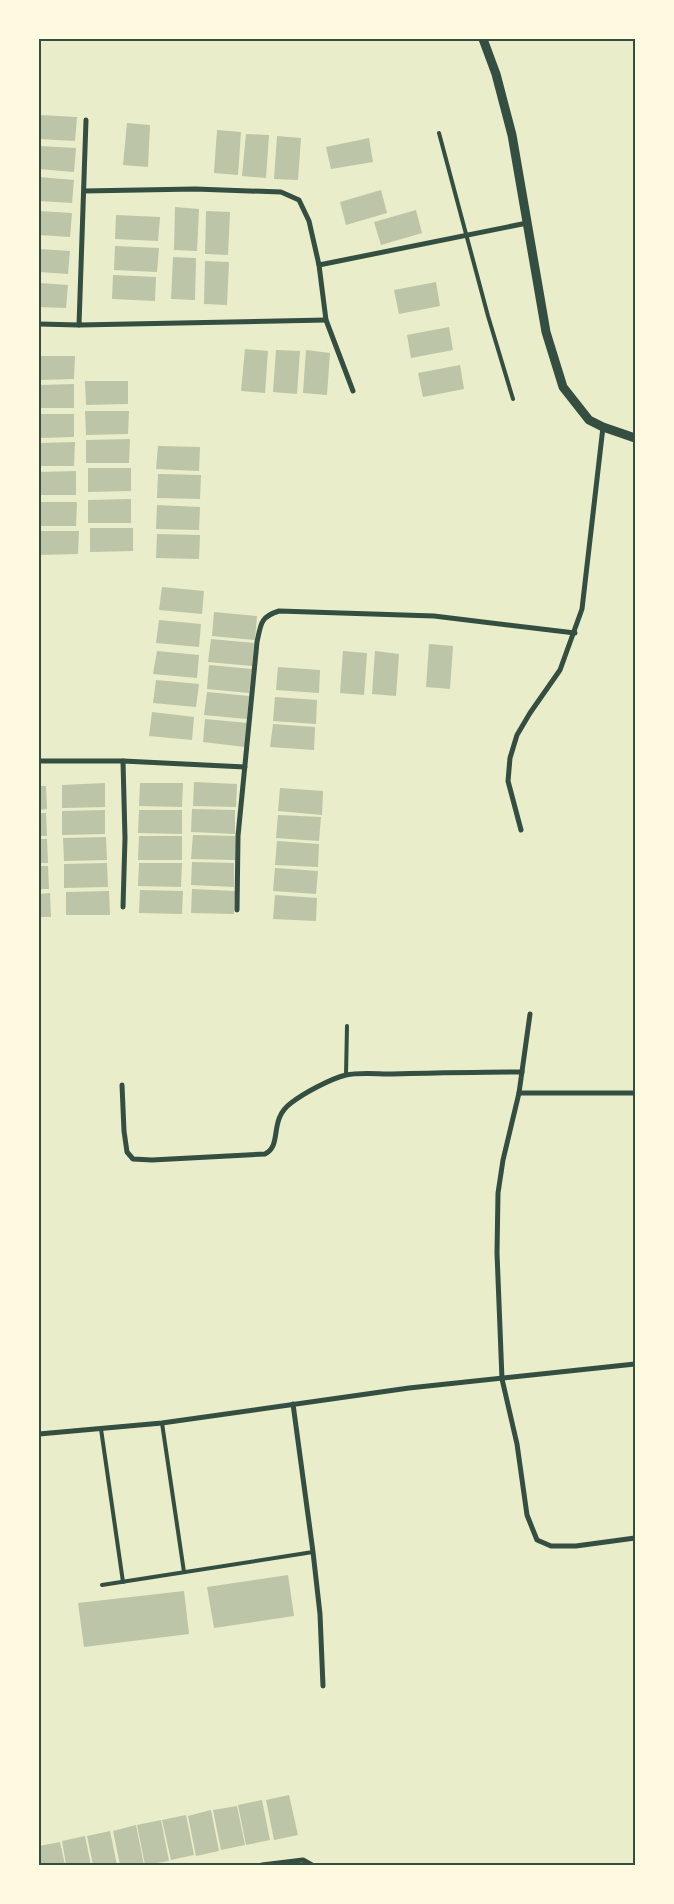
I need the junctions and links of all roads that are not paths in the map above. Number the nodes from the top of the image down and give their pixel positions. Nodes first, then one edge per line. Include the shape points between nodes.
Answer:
1 (483, 39) edge
2 (86, 120) dead end
3 (439, 133) dead end
4 (84, 190) junction
5 (527, 223) junction
6 (467, 234) junction
7 (319, 265) junction
8 (326, 320) junction
9 (39, 324) edge
10 (79, 325) junction
11 (353, 391) dead end
12 (513, 399) dead end
13 (603, 427) junction
14 (635, 438) edge
15 (575, 633) junction
16 (39, 761) edge
17 (123, 761) junction
18 (245, 767) junction
19 (521, 830) dead end
20 (123, 908) dead end
21 (237, 910) dead end
22 (530, 1014) dead end
23 (347, 1026) dead end
24 (522, 1072) junction
25 (346, 1075) junction
26 (122, 1085) dead end
27 (519, 1092) junction
28 (635, 1093) edge
29 (635, 1364) edge
30 (502, 1379) junction
31 (293, 1404) junction
32 (162, 1423) junction
33 (101, 1429) junction
34 (39, 1434) edge
35 (635, 1538) edge
36 (314, 1552) junction
37 (184, 1572) junction
38 (123, 1582) junction
39 (102, 1585) dead end
40 (323, 1686) dead end
41 (262, 1865) edge
42 (312, 1865) edge

1 - 5 street via 512,134
2 - 4 street
3 - 6 lane
4 - 7 street via 281,192 299,200 309,221
4 - 10 street
5 - 6 street
5 - 13 street via 546,332 563,387 589,420
6 - 7 street
6 - 12 lane
7 - 8 street
8 - 10 street
8 - 11 street
9 - 10 street
13 - 14 street
13 - 15 street via 582,609
15 - 18 street via 434,616 279,610 267,615 257,642
15 - 19 street via 560,670 517,735 510,758 508,781
16 - 17 street
17 - 18 street
17 - 20 street
18 - 21 street via 238,836
22 - 24 street
23 - 25 lane
24 - 25 street
24 - 27 street
25 - 26 street via 290,1103 281,1113 271,1151 152,1160 133,1159 127,1152
27 - 28 street
27 - 30 street via 498,1193
29 - 30 street
30 - 31 street
30 - 35 street via 517,1444 527,1515 537,1540 551,1546 576,1546
31 - 32 street
31 - 36 street
32 - 33 street
32 - 37 lane
33 - 34 street
33 - 38 lane
36 - 37 lane
36 - 40 street
37 - 38 lane
38 - 39 lane
41 - 42 street via 303,1860

